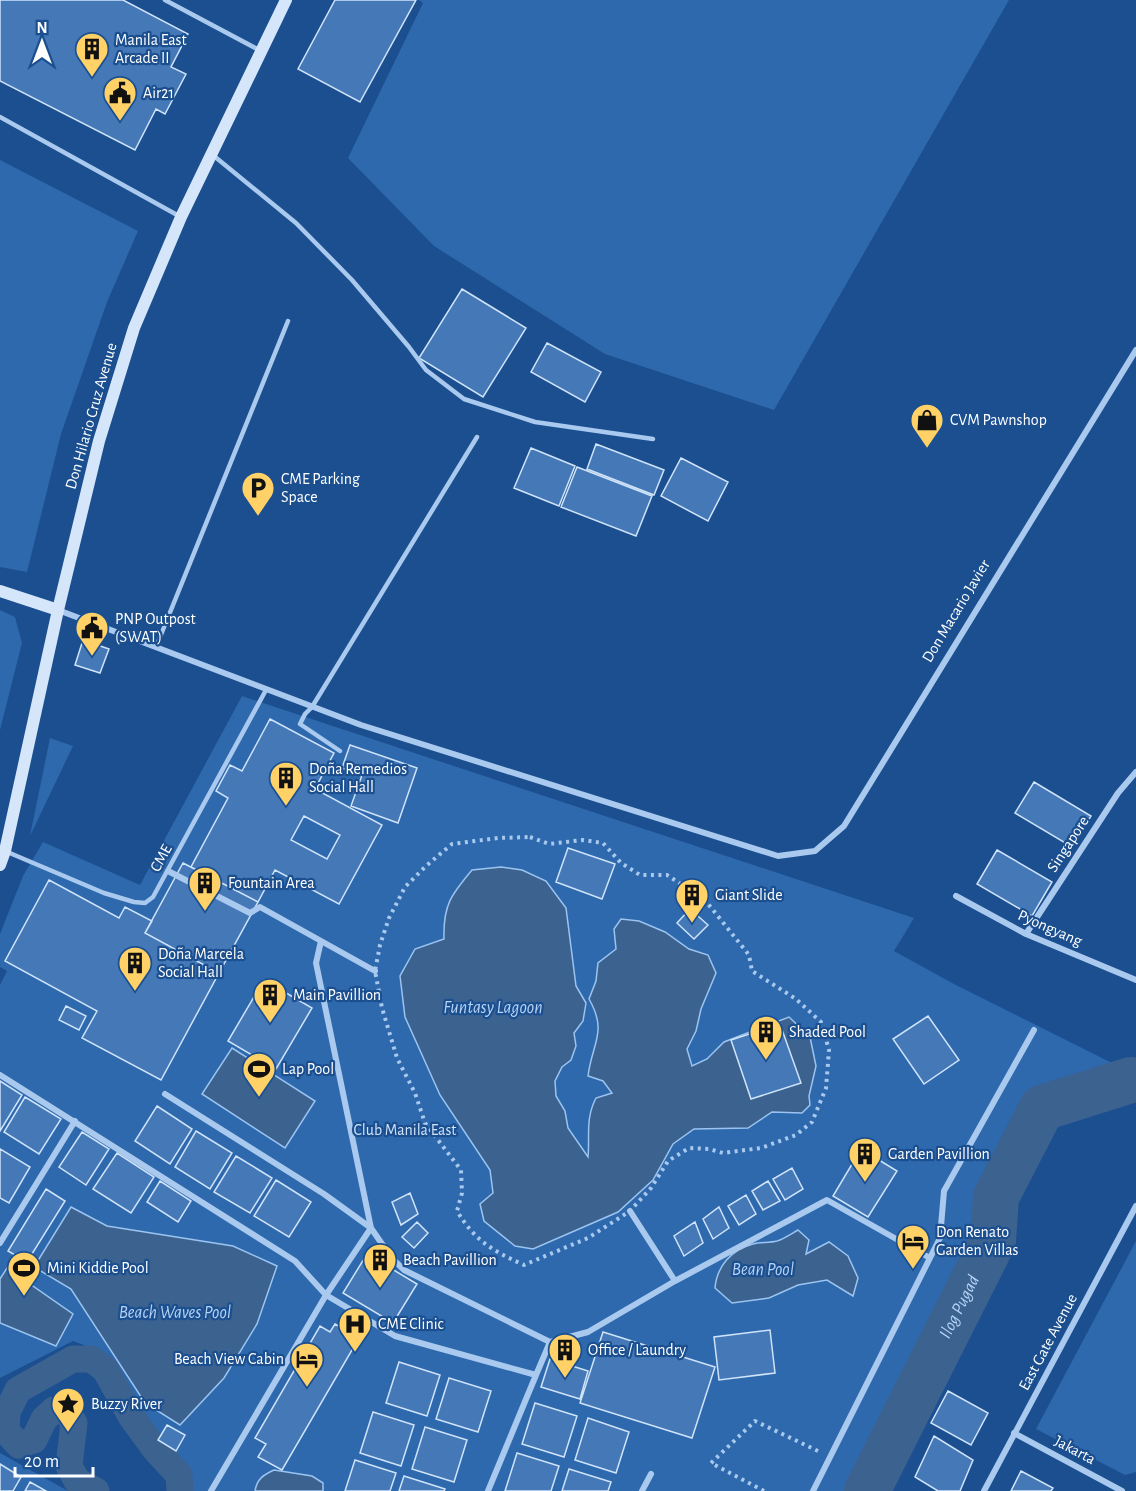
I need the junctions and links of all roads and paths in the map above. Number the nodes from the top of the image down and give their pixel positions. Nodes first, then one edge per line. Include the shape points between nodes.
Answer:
1 (165, 0) edge
2 (286, 0) edge
3 (262, 52) junction
4 (0, 117) edge
5 (212, 154) junction
6 (181, 217) junction
7 (288, 321) dead end
8 (1136, 350) edge
9 (477, 437) dead end
10 (653, 440) dead end
11 (0, 591) edge
12 (58, 610) junction
13 (156, 647) junction
14 (266, 690) junction
15 (312, 707) junction
16 (340, 751) dead end
17 (1136, 772) edge
18 (5, 851) junction
19 (0, 865) edge
20 (168, 871) junction
21 (956, 896) dead end
22 (1026, 934) junction
23 (321, 941) junction
24 (375, 971) junction
25 (1136, 980) edge
26 (1034, 1030) dead end
27 (0, 1075) edge
28 (165, 1094) dead end
29 (75, 1121) junction
30 (1136, 1206) edge
31 (630, 1211) junction
32 (371, 1228) junction
33 (0, 1243) edge
34 (930, 1258) junction
35 (675, 1281) junction
36 (326, 1295) junction
37 (550, 1342) junction
38 (536, 1375) junction
39 (1014, 1433) junction
40 (829, 1457) junction
41 (651, 1474) dead end
42 (211, 1491) edge
43 (488, 1491) edge
44 (642, 1491) edge
45 (764, 1491) edge
46 (813, 1491) edge
47 (984, 1491) edge
48 (1122, 1491) edge

1 - 3 lane
2 - 3 street, Don Hilario Cruz Avenue
3 - 5 street, Don Hilario Cruz Avenue
4 - 6 lane
5 - 6 street, Don Hilario Cruz Avenue
5 - 10 lane via 296,223 352,280 426,370 464,399 535,422
6 - 12 street, Don Hilario Cruz Avenue via 134,328 99,441
7 - 13 lane
8 - 15 street, Don Macario Javier via 844,826 815,851 778,856
9 - 15 lane
11 - 12 street
12 - 13 street
12 - 18 street, Don Hilario Cruz Avenue
13 - 14 street
14 - 15 street
14 - 20 lane, CME
15 - 16 lane via 300,724
17 - 22 street, Singapore via 1118,792
18 - 19 street, Don Hilario Cruz Avenue
18 - 20 lane, CME via 134,903 145,903 153,897
20 - 23 street via 250,913 260,907
21 - 22 street, Pyongyang
22 - 25 street, Pyongyang
23 - 24 street
23 - 32 street via 316,963
24 - 31 path via 397,1058 425,1123 461,1170 458,1211 469,1230 497,1253 524,1265 588,1238
24 - 31 path via 389,918 405,887 452,844 530,837 549,844 583,840 603,843 621,862 640,874 667,875 705,900 749,955 752,971 796,999 821,1022 829,1050 826,1088 812,1122 796,1135 761,1148 723,1153 689,1148 668,1161
26 - 34 street via 944,1191 940,1238
27 - 29 street
28 - 32 street
29 - 33 street
29 - 36 street via 295,1261
30 - 39 street, East Gate Avenue
31 - 35 street
32 - 36 street
32 - 37 street via 404,1270
34 - 35 street via 827,1200
34 - 40 street
35 - 37 street via 588,1332
36 - 38 street via 395,1336
36 - 42 street
37 - 38 street
38 - 43 street
39 - 47 street, East Gate Avenue
39 - 48 street, Jakarta
40 - 45 path via 754,1421 711,1463
40 - 46 street
41 - 44 street

